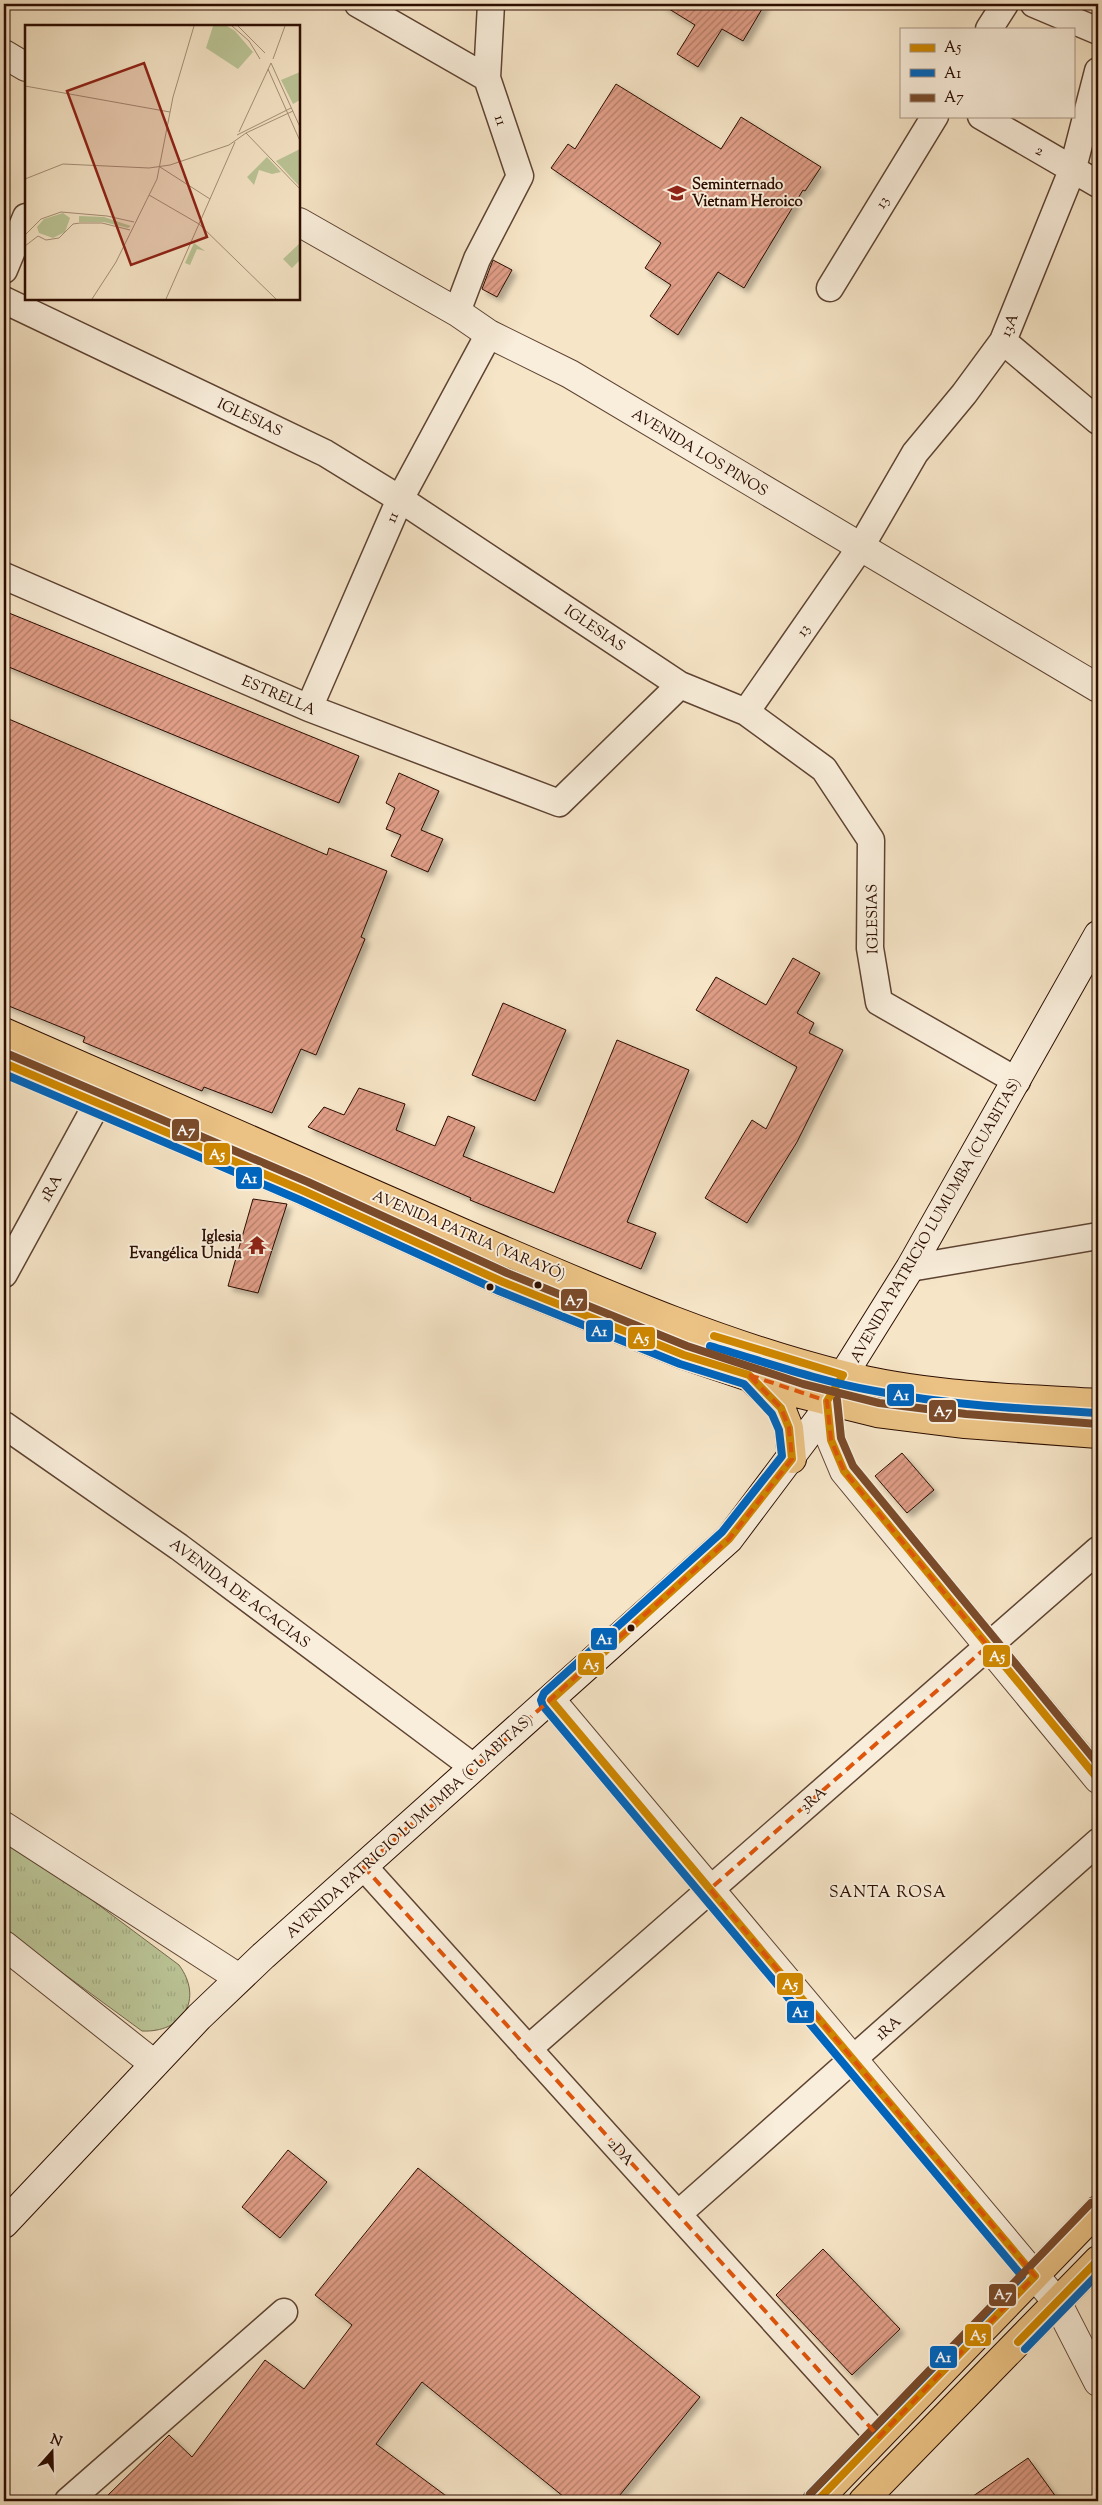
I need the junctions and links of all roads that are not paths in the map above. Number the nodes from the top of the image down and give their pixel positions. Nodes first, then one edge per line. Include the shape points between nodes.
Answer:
1 (358, 4) edge
2 (491, 4) edge
3 (1005, 4) edge
4 (1034, 4) edge
5 (990, 28) edge
6 (1098, 31) edge
7 (4, 54) edge
8 (25, 66) edge
9 (1098, 71) edge
10 (487, 78) junction
11 (934, 118) edge
12 (985, 118) edge
13 (1073, 168) junction
14 (1098, 184) edge
15 (25, 219) edge
16 (300, 223) edge
17 (4, 270) edge
18 (830, 288) dead end
19 (4, 300) edge
20 (457, 312) junction
21 (489, 334) junction
22 (1003, 341) junction
23 (1098, 421) edge
24 (400, 499) junction
25 (860, 548) junction
26 (4, 576) edge
27 (680, 685) junction
28 (1098, 688) edge
29 (310, 708) junction
30 (746, 712) junction
31 (1098, 935) edge
32 (4, 1032) edge
33 (4, 1063) edge
34 (1017, 1081) junction
35 (98, 1102) junction
36 (1098, 1236) edge
37 (910, 1268) junction
38 (4, 1274) edge
39 (843, 1375) junction
40 (749, 1376) junction
41 (826, 1402) junction
42 (1098, 1403) edge
43 (4, 1425) edge
44 (1098, 1434) edge
45 (792, 1459) junction
46 (1098, 1550) edge
47 (988, 1646) junction
48 (551, 1700) junction
49 (472, 1766) junction
50 (1098, 1779) edge
51 (4, 1826) edge
52 (1098, 1842) edge
53 (364, 1867) junction
54 (710, 1890) junction
55 (4, 1945) edge
56 (239, 1978) junction
57 (528, 2049) junction
58 (853, 2059) junction
59 (154, 2064) junction
60 (1098, 2210) edge
61 (678, 2214) junction
62 (4, 2224) edge
63 (1098, 2260) edge
64 (1035, 2276) junction
65 (1057, 2302) junction
66 (284, 2312) dead end
67 (1098, 2382) edge
68 (879, 2437) junction
69 (68, 2501) edge
70 (817, 2501) edge
71 (863, 2501) edge

1 - 10 street
2 - 10 street, 11
3 - 5 street
4 - 6 street
7 - 8 street
9 - 13 street, 13A
10 - 20 street, 11 via 520,176 477,259
11 - 18 street, 13
12 - 13 street, 2
13 - 14 street, 2
13 - 22 street, 13A
15 - 17 street
16 - 20 street, AVENIDA LOS PINOS
19 - 24 street, IGLESIAS via 325,453
20 - 21 street, AVENIDA LOS PINOS
21 - 24 street, 11
21 - 25 street, AVENIDA LOS PINOS via 570,374
22 - 23 street
22 - 25 street, 13A via 915,453
24 - 27 street, IGLESIAS
24 - 29 street, 11
25 - 28 street, AVENIDA LOS PINOS
25 - 30 street, 13
26 - 29 street, ESTRELLA
27 - 29 street, ESTRELLA via 559,803
27 - 30 street, IGLESIAS
30 - 34 street, IGLESIAS via 824,769 871,840 870,948 879,1002
31 - 34 street, AVENIDA PATRICIO LUMUMBA (CUABITAS)
32 - 39 main road, AVENIDA PATRIA (YARAYÓ) via 284,1156 694,1330
33 - 35 main road, AVENIDA PATRIA (YARAYÓ)
34 - 37 street, AVENIDA PATRICIO LUMUMBA (CUABITAS)
35 - 38 street, 1RA
35 - 40 main road, AVENIDA PATRIA (YARAYÓ) via 503,1282 684,1355
36 - 37 street
37 - 39 street, AVENIDA PATRICIO LUMUMBA (CUABITAS)
39 - 41 street, AVENIDA PATRICIO LUMUMBA (CUABITAS)
39 - 42 main road, AVENIDA PATRIA (YARAYÓ) via 966,1395
40 - 41 main road, AVENIDA PATRIA (YARAYÓ)
40 - 45 main road via 781,1408 789,1428
41 - 44 main road via 877,1413 966,1424
41 - 45 street, AVENIDA PATRICIO LUMUMBA (CUABITAS) via 820,1418
41 - 47 street via 831,1440 844,1471
43 - 49 street, AVENIDA DE ACACIAS via 179,1548
45 - 48 street, AVENIDA PATRICIO LUMUMBA (CUABITAS) via 729,1539
46 - 47 street, 3RA
47 - 50 street
47 - 54 street, 3RA
48 - 49 street, AVENIDA PATRICIO LUMUMBA (CUABITAS)
48 - 54 street
49 - 53 street, AVENIDA PATRICIO LUMUMBA (CUABITAS)
51 - 56 street
52 - 58 street, 1RA
53 - 56 street, AVENIDA PATRICIO LUMUMBA (CUABITAS)
53 - 57 street, 2DA
54 - 57 street, 3RA
54 - 58 street
55 - 59 street
56 - 59 street, AVENIDA PATRICIO LUMUMBA (CUABITAS)
57 - 61 street, 2DA
58 - 61 street, 1RA
58 - 64 street
59 - 62 street, AVENIDA PATRICIO LUMUMBA (CUABITAS)
60 - 64 main road
61 - 68 street, 2DA
63 - 65 main road
64 - 65 street
64 - 68 main road
65 - 67 street
65 - 71 main road
66 - 69 street
68 - 70 main road

